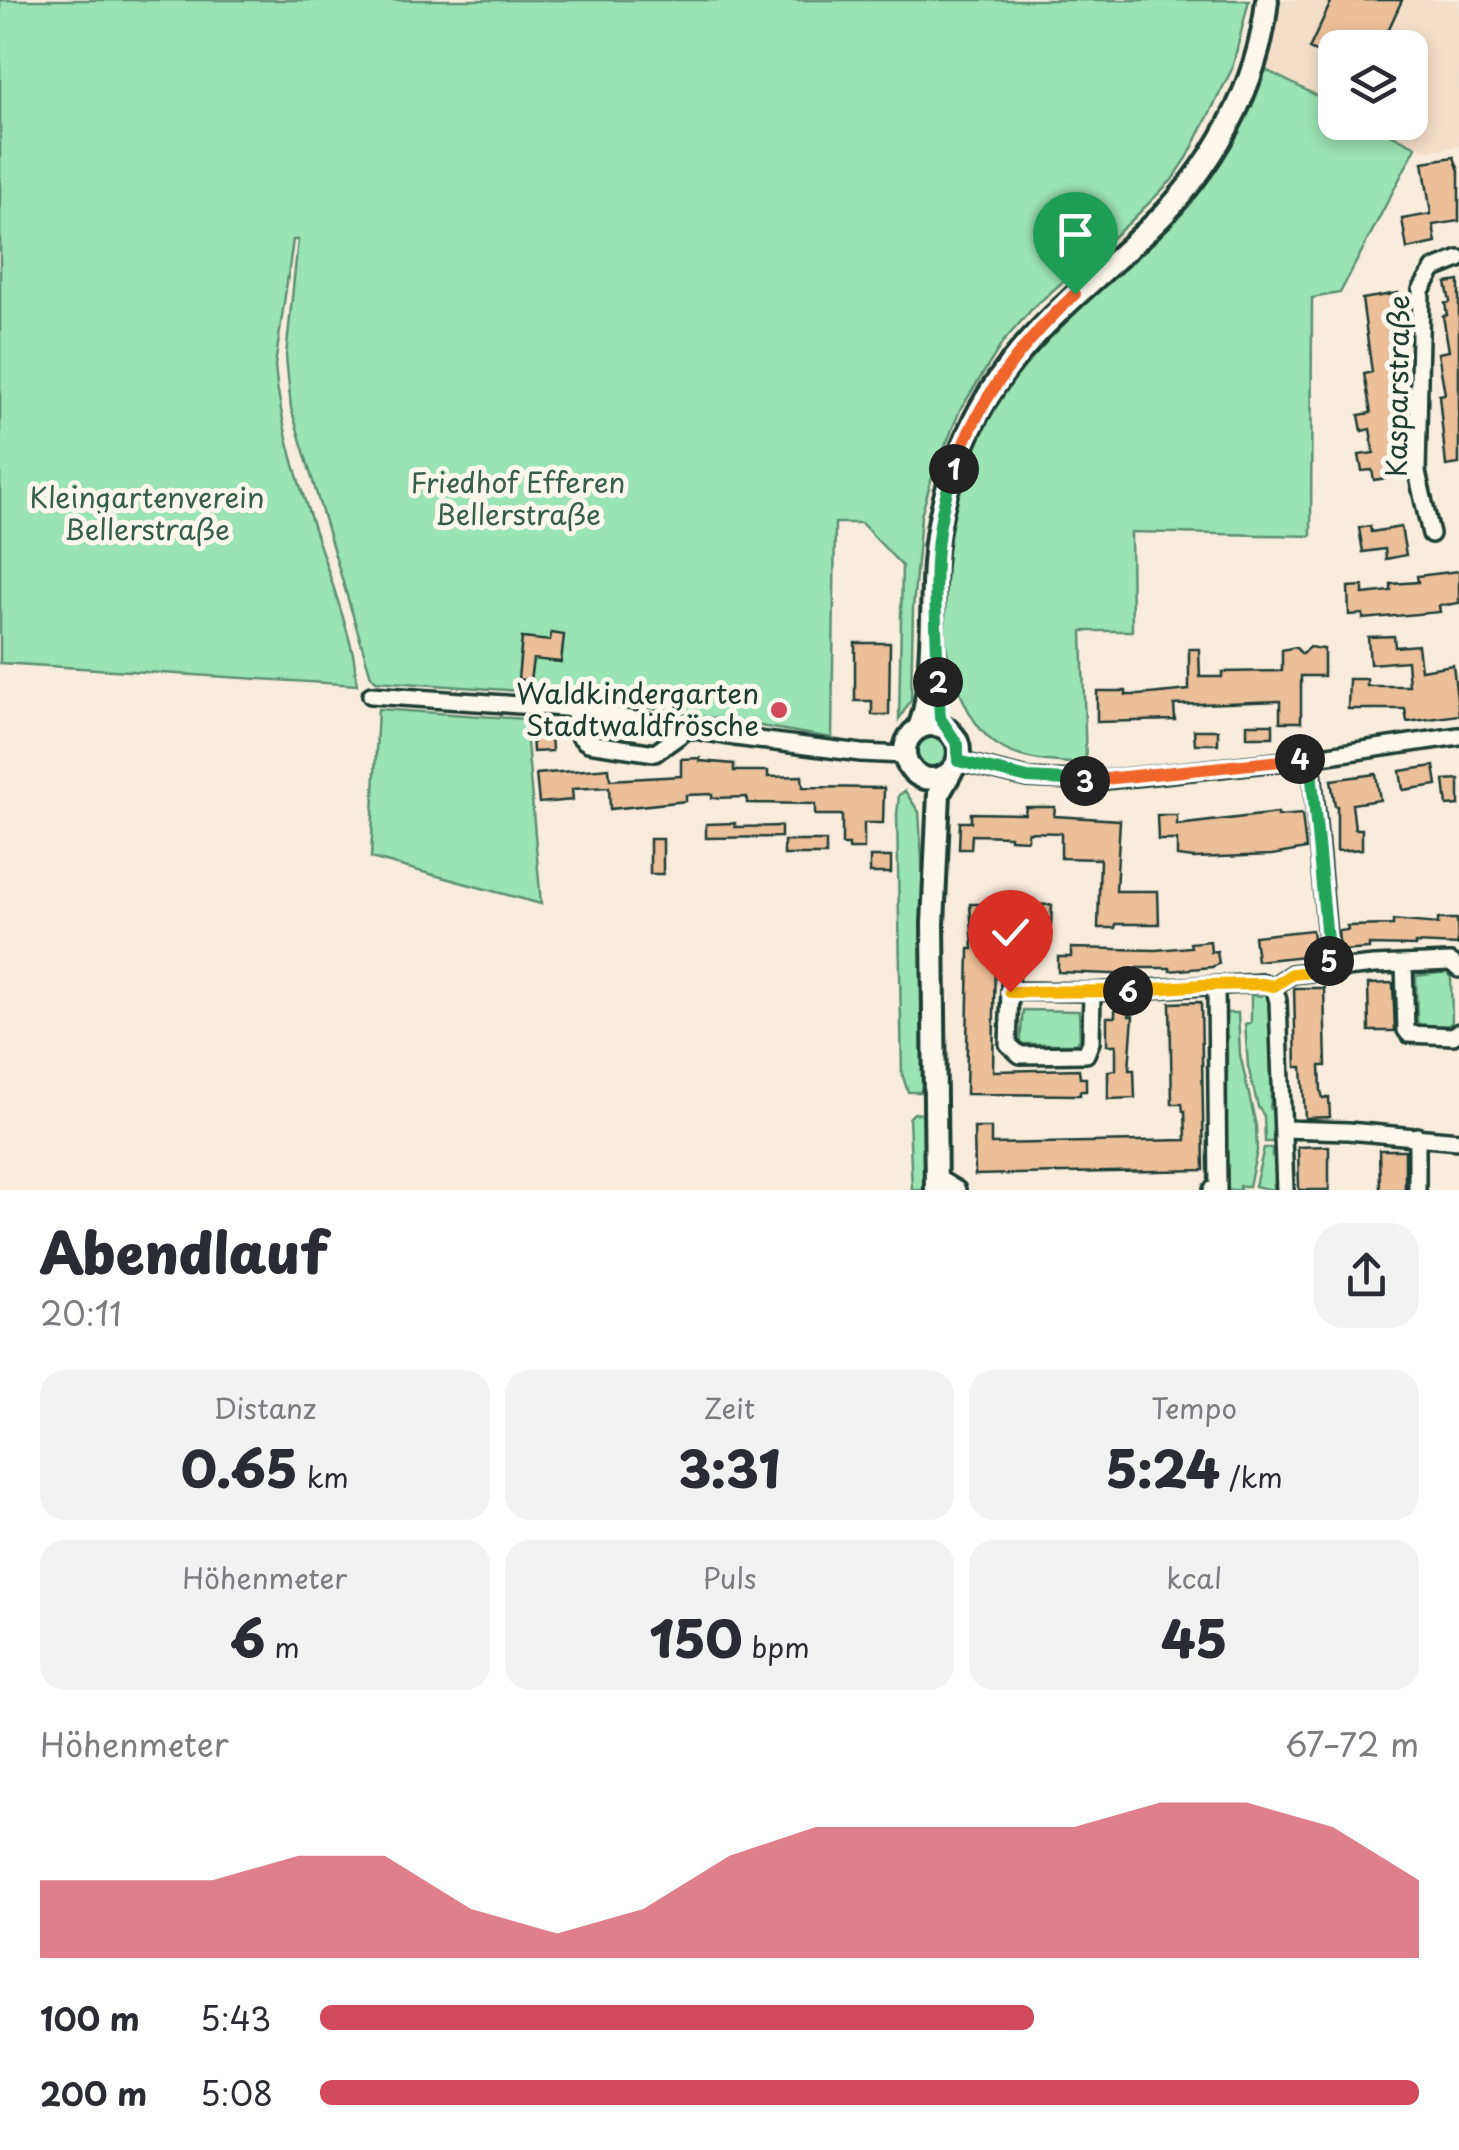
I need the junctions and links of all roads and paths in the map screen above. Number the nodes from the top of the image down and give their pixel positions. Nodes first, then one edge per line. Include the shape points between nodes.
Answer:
1 (1267, 0) edge
2 (1459, 259) edge
3 (1431, 534) dead end
4 (934, 560) junction
5 (371, 695) dead end
6 (575, 710) junction
7 (944, 727) junction
8 (918, 728) junction
9 (687, 730) junction
10 (1459, 736) edge
11 (905, 755) junction
12 (1310, 758) junction
13 (954, 766) junction
14 (916, 774) junction
15 (932, 924) junction
16 (1011, 935) dead end
17 (1404, 964) junction
18 (1459, 969) edge
19 (1330, 970) junction
20 (1280, 982) junction
21 (1216, 987) junction
22 (1010, 992) junction
23 (1092, 992) junction
24 (1459, 1032) edge
25 (1284, 1129) junction
26 (1417, 1136) junction
27 (1459, 1141) edge
28 (936, 1184) edge
29 (956, 1190) edge
30 (1215, 1190) edge
31 (1285, 1190) edge
32 (1416, 1190) edge

1 - 4 street via 1240,98 1206,162 1147,231 1036,332 987,396 948,484
2 - 3 street, Kasparstraße via 1434,269 1421,290 1417,472
4 - 7 street
4 - 8 street via 926,701
5 - 6 street
6 - 9 street
6 - 9 street via 576,732 588,743 645,754
7 - 8 street
7 - 13 street via 958,745
8 - 11 street
9 - 11 street
10 - 12 street
11 - 14 street
12 - 13 street via 1096,781
12 - 19 street
13 - 14 street via 930,779
13 - 15 street via 939,793
14 - 15 street via 925,800
15 - 28 street
16 - 22 street
17 - 18 street via 1451,962
17 - 19 street
17 - 24 street via 1409,1034
19 - 20 street
20 - 21 street
20 - 25 street
21 - 23 street
21 - 30 street
22 - 23 street
22 - 23 street via 1008,1044 1020,1055 1086,1054
25 - 26 street
25 - 31 street
26 - 27 street
26 - 32 street
28 - 29 street

